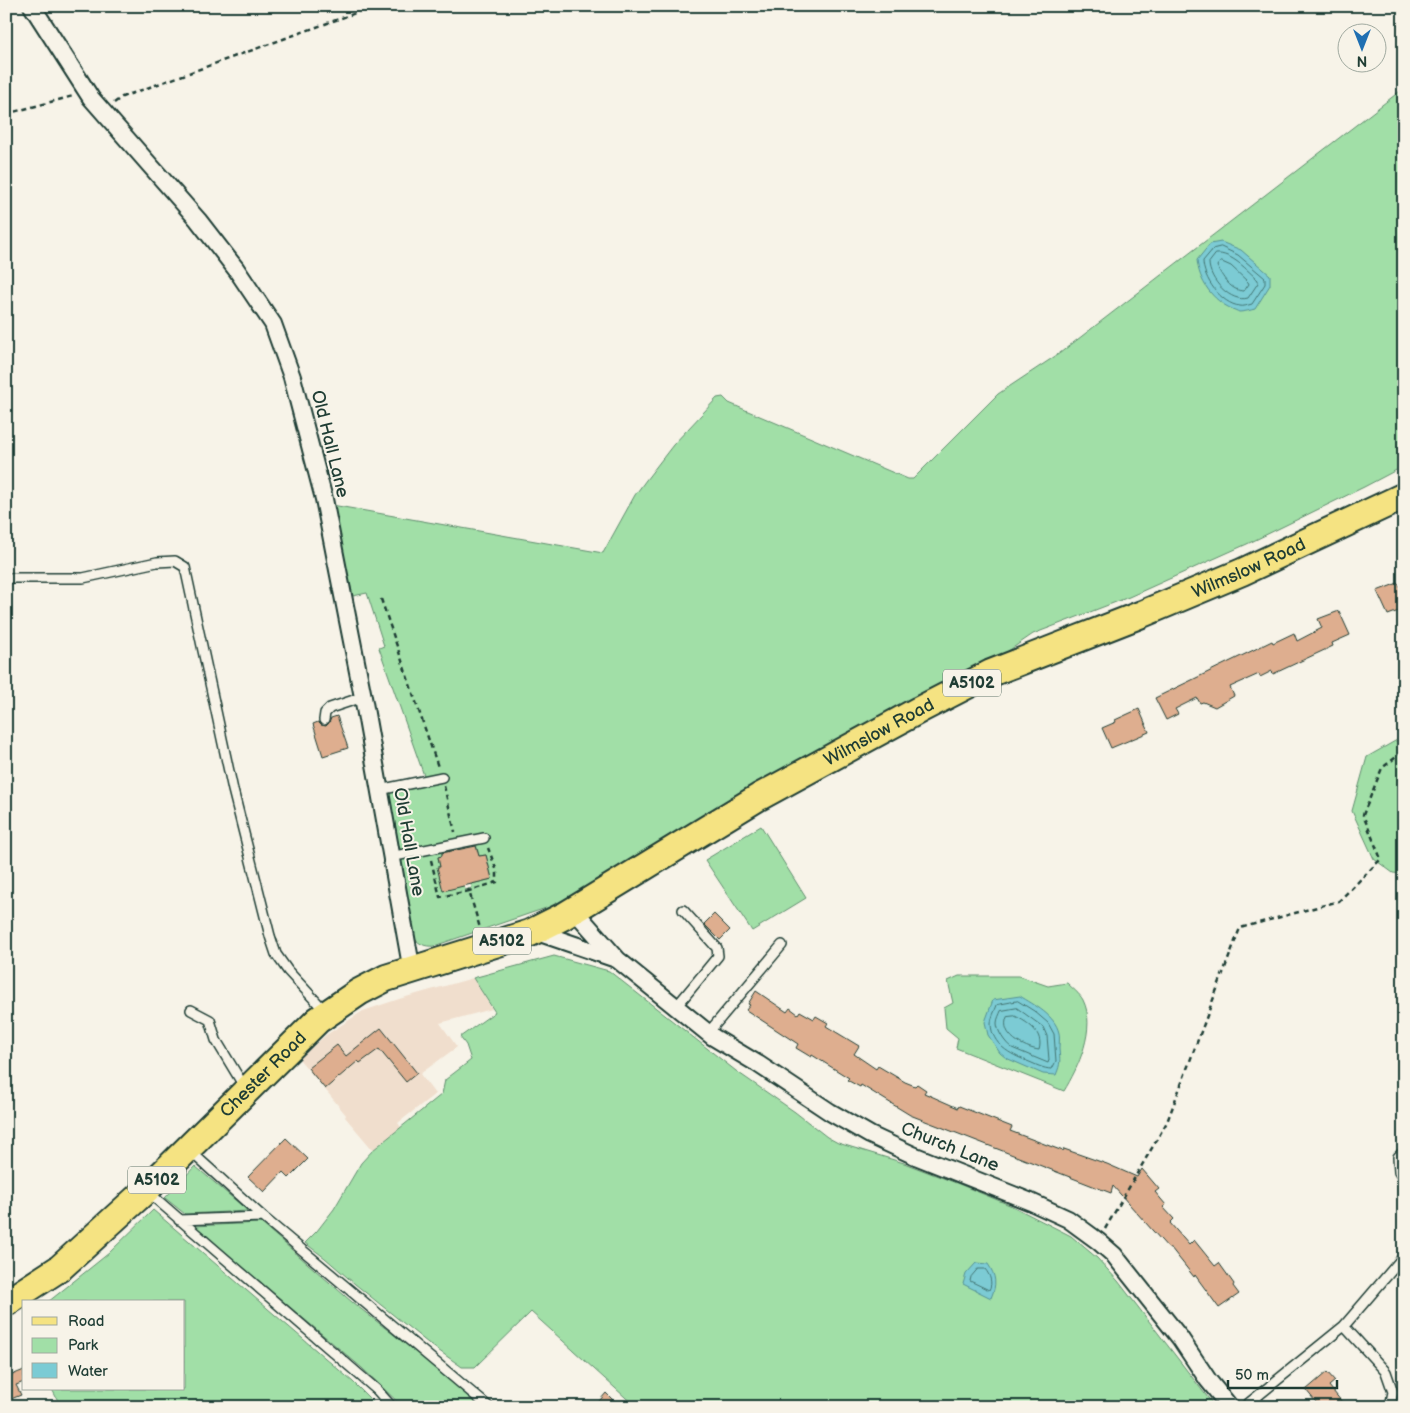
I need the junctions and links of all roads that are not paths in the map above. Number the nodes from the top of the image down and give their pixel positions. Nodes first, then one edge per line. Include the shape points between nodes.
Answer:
1 (32, 6) edge
2 (1404, 496) edge
3 (6, 578) edge
4 (363, 697) junction
5 (324, 720) dead end
6 (442, 777) road end
7 (379, 790) junction
8 (484, 838) road end
9 (390, 858) junction
10 (683, 910) dead end
11 (569, 913) junction
12 (534, 931) junction
13 (782, 944) dead end
14 (618, 960) junction
15 (415, 968) junction
16 (676, 1007) junction
17 (191, 1010) dead end
18 (327, 1013) junction
19 (708, 1033) junction
20 (247, 1091) junction
21 (188, 1149) junction
22 (1404, 1151) edge
23 (1404, 1180) edge
24 (146, 1190) junction
25 (263, 1217) junction
26 (179, 1220) junction
27 (1404, 1256) edge
28 (6, 1304) edge
29 (1344, 1326) junction
30 (392, 1407) edge
31 (489, 1407) edge
32 (1230, 1407) edge
33 (1244, 1407) edge
34 (1390, 1407) edge

1 - 4 street, Old Hall Lane via 87,92 198,220 273,324 292,377 318,474
2 - 11 main road, Wilmslow Road / A5102 via 1242,572 991,673 760,797
3 - 18 lane via 83,578 175,560 185,567 233,790 270,936 276,954 288,971
4 - 5 lane via 330,708
4 - 7 street, Old Hall Lane
6 - 7 lane
7 - 9 street, Old Hall Lane
8 - 9 lane
9 - 15 street, Old Hall Lane via 410,960
10 - 16 lane via 717,948 718,956
11 - 12 main road, Chester Road / A5102
11 - 14 street, Church Lane
12 - 14 street, Church Lane
12 - 15 main road, Chester Road / A5102
13 - 19 lane
14 - 16 street, Church Lane
15 - 18 main road, Chester Road / A5102 via 386,978
16 - 19 street, Church Lane
17 - 20 lane via 210,1020 216,1040
18 - 20 main road, Chester Road / A5102
19 - 32 street, Church Lane via 870,1135 1068,1219 1114,1255
20 - 21 main road, Chester Road / A5102
21 - 24 main road, Chester Road / A5102
21 - 25 lane
22 - 23 lane via 1398,1157 1399,1172
24 - 26 lane
24 - 28 main road, Chester Road / A5102 via 60,1268
25 - 26 lane
25 - 31 lane
26 - 30 lane via 377,1390
27 - 29 lane
29 - 33 lane
29 - 34 lane via 1386,1372 1394,1392

